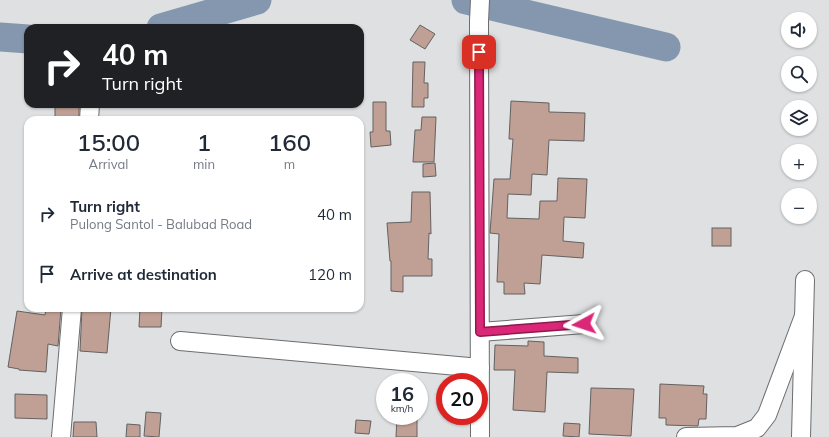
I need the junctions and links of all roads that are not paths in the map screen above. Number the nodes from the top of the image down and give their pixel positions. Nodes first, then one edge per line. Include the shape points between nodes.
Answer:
1 (480, 0) edge
2 (805, 280) dead end
3 (72, 312) edge
4 (804, 316) junction
5 (584, 324) dead end
6 (480, 332) junction
7 (180, 341) dead end
8 (480, 368) junction
9 (61, 437) edge
10 (480, 437) edge
11 (686, 437) edge
12 (801, 437) edge

1 - 6 street
2 - 4 street
3 - 9 street
4 - 11 street via 767,415 757,428 737,436
4 - 12 street
5 - 6 street
6 - 8 street
7 - 8 street
8 - 10 street

